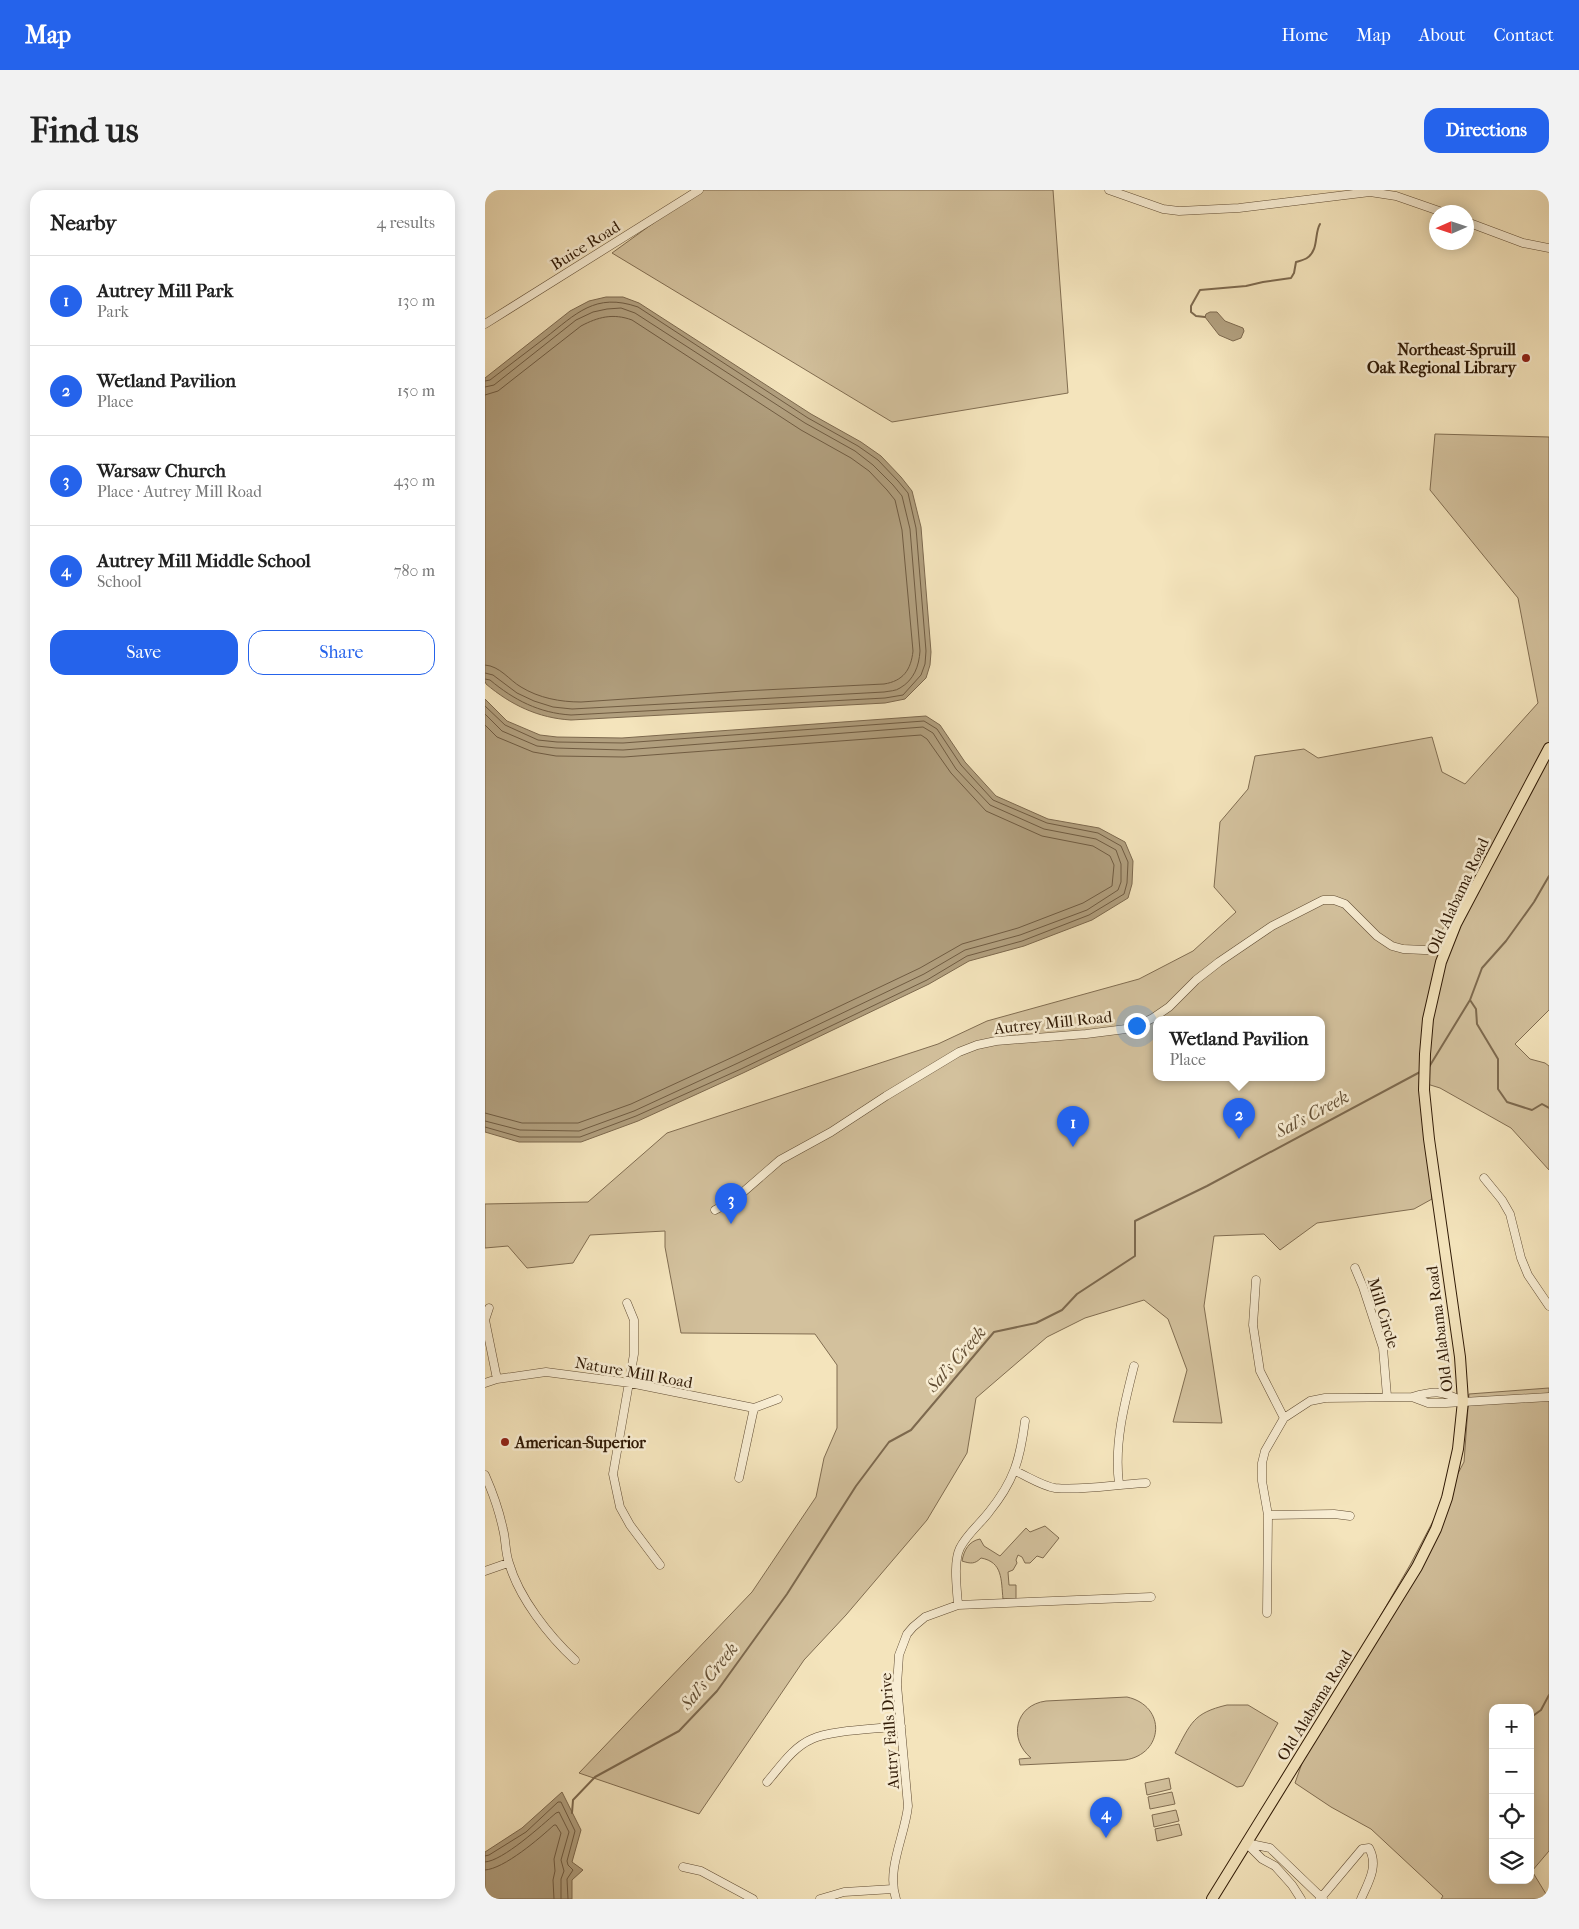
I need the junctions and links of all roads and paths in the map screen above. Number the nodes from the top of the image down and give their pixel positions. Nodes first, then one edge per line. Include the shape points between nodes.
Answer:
1 (699, 190) edge
2 (1109, 190) edge
3 (1429, 207) edge
4 (1474, 225) edge
5 (1549, 248) edge
6 (485, 324) edge
7 (1549, 748) edge
8 (1445, 950) junction
9 (1156, 1016) edge
10 (1153, 1018) edge
11 (1484, 1178) dead end
12 (715, 1210) dead end
13 (1355, 1268) dead end
14 (1256, 1280) dead end
15 (627, 1303) dead end
16 (1549, 1306) edge
17 (489, 1308) dead end
18 (1134, 1366) dead end
19 (497, 1379) junction
20 (485, 1383) edge
21 (630, 1383) junction
22 (1387, 1396) junction
23 (1549, 1397) edge
24 (778, 1399) dead end
25 (1463, 1401) junction
26 (754, 1408) junction
27 (1284, 1418) junction
28 (1025, 1421) dead end
29 (1015, 1471) junction
30 (485, 1475) edge
31 (739, 1478) dead end
32 (1146, 1483) dead end
33 (1119, 1484) junction
34 (1268, 1515) junction
35 (1350, 1516) dead end
36 (509, 1563) junction
37 (660, 1565) dead end
38 (485, 1571) edge
39 (1151, 1597) dead end
40 (958, 1605) junction
41 (1267, 1613) dead end
42 (575, 1660) dead end
43 (901, 1726) junction
44 (767, 1782) dead end
45 (1246, 1843) junction
46 (683, 1867) dead end
47 (893, 1889) junction
48 (753, 1899) edge
49 (820, 1899) edge
50 (896, 1899) edge
51 (1212, 1899) edge
52 (1301, 1899) edge
53 (1322, 1899) edge
54 (1361, 1899) edge

1 - 6 street, Buice Road
2 - 3 street via 1163,209 1179,211 1239,208 1370,192 1397,196
4 - 5 street via 1523,243
7 - 8 main road, Old Alabama Road
8 - 9 street, Autrey Mill Road via 1392,946 1377,936 1345,904 1323,900 1272,926 1219,962
8 - 25 main road, Old Alabama Road via 1428,1019 1424,1090 1460,1356
10 - 12 street, Autrey Mill Road via 1126,1029 996,1041 959,1052 780,1160 734,1200
11 - 16 street via 1510,1214 1527,1275
13 - 22 street, Mill Circle via 1383,1348
14 - 27 street via 1253,1324 1259,1371
15 - 21 street via 634,1320
17 - 19 street via 485,1320
18 - 33 street via 1117,1442
19 - 20 street, Nature Mill Road
19 - 21 street, Nature Mill Road via 547,1372
21 - 26 street, Nature Mill Road
21 - 37 street via 613,1474 620,1507
22 - 25 street via 1447,1393
22 - 27 street via 1310,1401
23 - 25 street
24 - 26 street
25 - 45 main road, Old Alabama Road via 1456,1466 1427,1548
26 - 31 street
27 - 34 street via 1265,1451 1262,1464
28 - 29 street
29 - 33 street via 1053,1488
29 - 40 street via 1002,1495 959,1549
30 - 36 street via 504,1530
32 - 33 street
34 - 35 street
34 - 41 street
36 - 38 street
36 - 42 street via 524,1596 550,1635
39 - 40 street, Autry Falls Drive
40 - 43 street, Autry Falls Drive via 925,1617 907,1634 899,1655 897,1685
43 - 44 street via 813,1738 785,1760
43 - 47 street, Autry Falls Drive via 908,1806 907,1822 895,1861
45 - 51 main road, Old Alabama Road
45 - 52 street via 1262,1859 1275,1866
45 - 53 street via 1270,1848
46 - 48 street via 701,1871
47 - 49 street via 844,1892
47 - 50 street, Autry Falls Drive
53 - 54 street via 1362,1849 1369,1848 1373,1869

